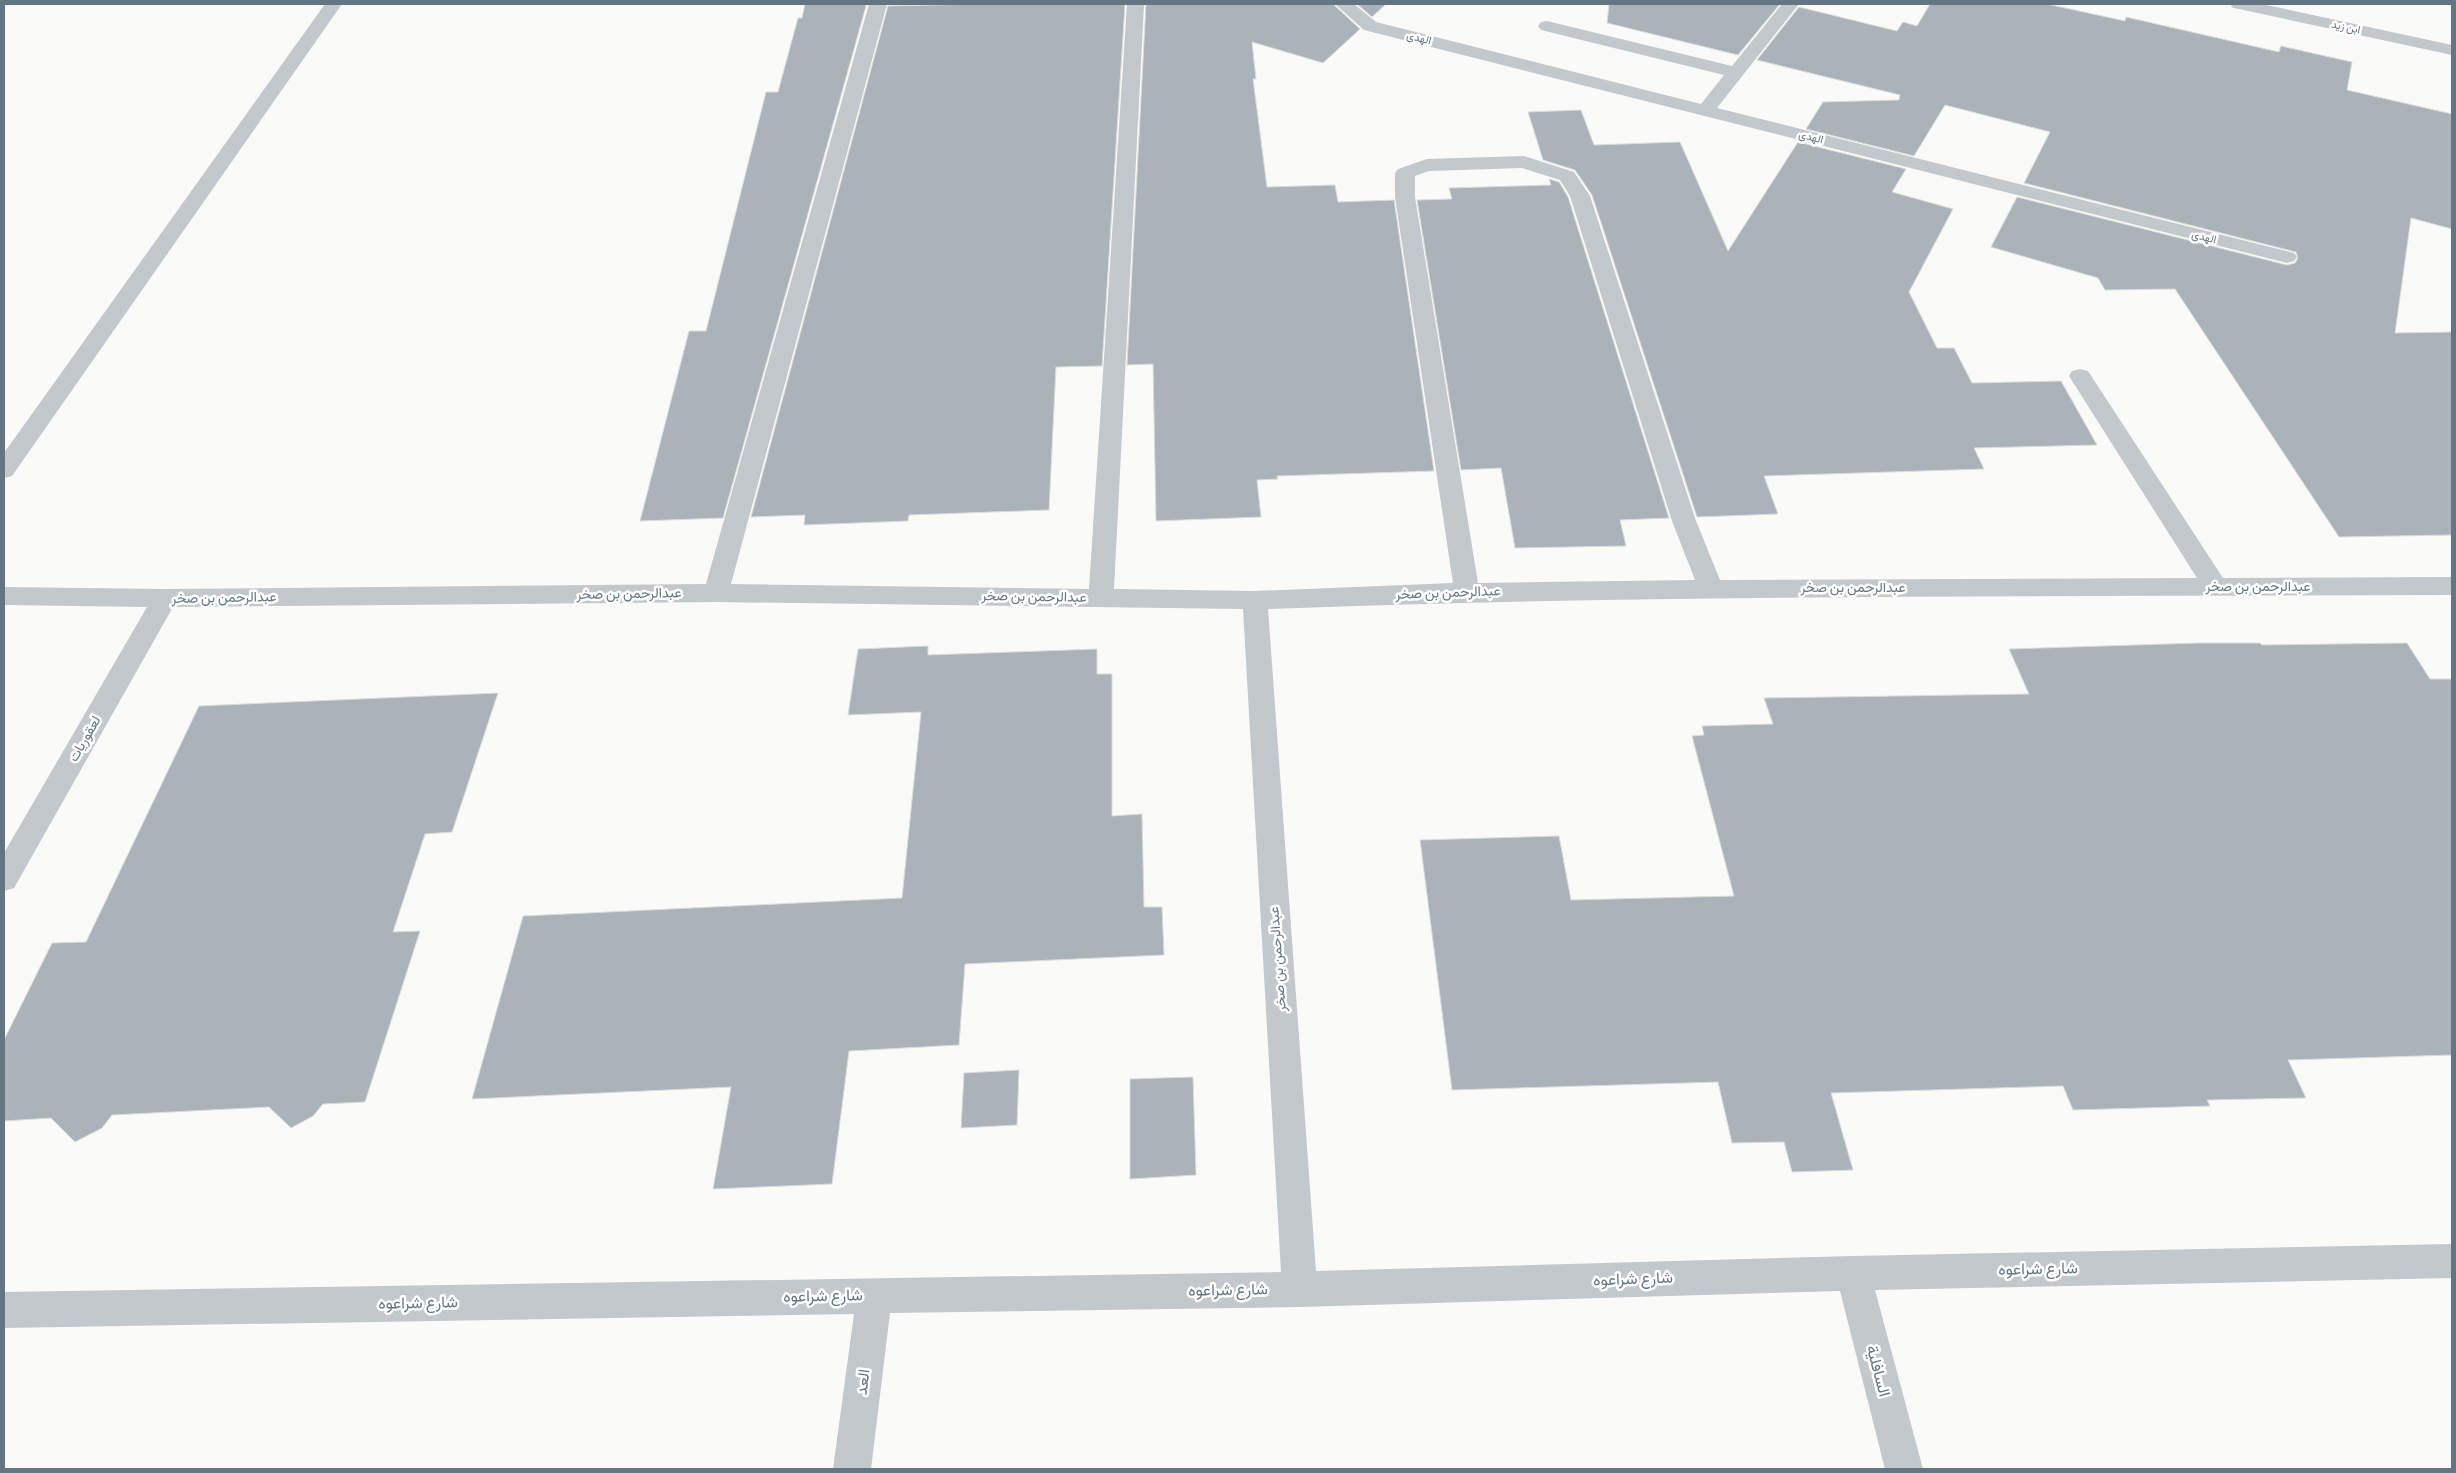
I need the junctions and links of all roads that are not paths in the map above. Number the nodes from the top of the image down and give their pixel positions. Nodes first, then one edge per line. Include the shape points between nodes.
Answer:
1 (333, 4) edge
2 (878, 4) edge
3 (1134, 4) edge
4 (1344, 4) edge
5 (1792, 4) edge
6 (2239, 4) edge
7 (1547, 26) dead end
8 (2452, 50) edge
9 (1737, 74) junction
10 (1706, 111) junction
11 (2287, 257) dead end
12 (2080, 376) dead end
13 (4, 470) edge
14 (2452, 586) edge
15 (2216, 587) junction
16 (1711, 589) junction
17 (1467, 592) junction
18 (716, 593) junction
19 (4, 596) edge
20 (166, 598) junction
21 (1101, 598) junction
22 (1255, 600) junction
23 (4, 879) edge
24 (2452, 1261) edge
25 (1853, 1273) junction
26 (1300, 1289) junction
27 (874, 1295) junction
28 (4, 1310) edge
29 (852, 1469) edge
30 (1904, 1469) edge

1 - 13 street
2 - 18 street
3 - 21 street
4 - 10 street, الهدى via 1370,26
5 - 9 street
6 - 8 street, ابن زيد
7 - 9 street
9 - 10 street
10 - 11 street, الهدى
12 - 15 street
14 - 15 street, عبدالرحمن بن صخر
15 - 16 street, عبدالرحمن بن صخر
16 - 17 street, عبدالرحمن بن صخر
16 - 17 street via 1684,521 1580,196 1567,176 1524,162 1427,165 1405,173 1405,197
17 - 22 street, عبدالرحمن بن صخر
18 - 20 street, عبدالرحمن بن صخر
18 - 21 street, عبدالرحمن بن صخر
19 - 20 street, عبدالرحمن بن صخر
20 - 23 street, لعقوريات
21 - 22 street, عبدالرحمن بن صخر
22 - 26 street, عبدالرحمن بن صخر
24 - 25 street, شارع شراعوه
25 - 26 street, شارع شراعوه
25 - 30 street, السافلية
26 - 27 street, شارع شراعوه
27 - 28 street, شارع شراعوه
27 - 29 street, العد

